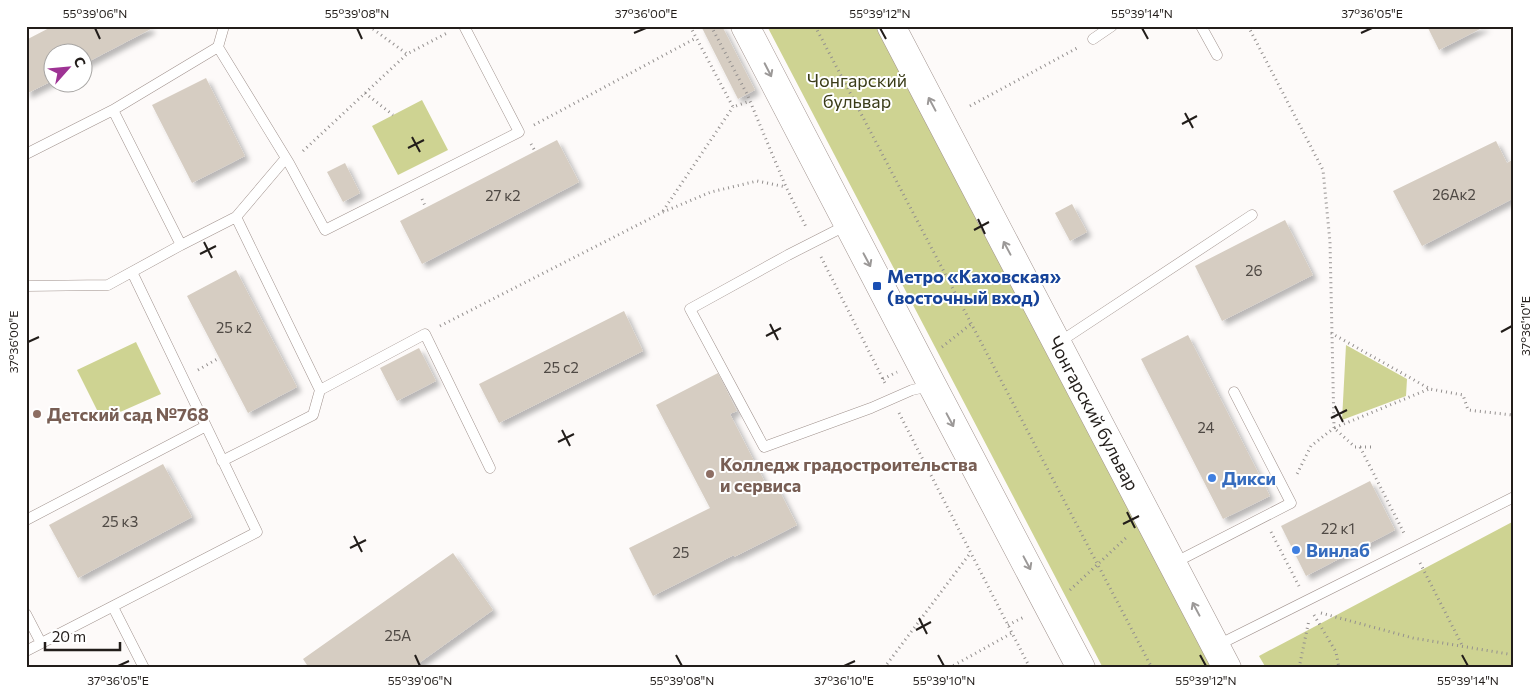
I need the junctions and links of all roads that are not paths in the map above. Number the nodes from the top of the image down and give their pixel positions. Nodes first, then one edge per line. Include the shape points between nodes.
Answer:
1 (224, 26) edge
2 (464, 26) edge
3 (746, 26) edge
4 (891, 26) edge
5 (1112, 26) edge
6 (1201, 26) edge
7 (1093, 39) road end
8 (218, 47) junction
9 (1217, 56) dead end
10 (113, 110) junction
11 (26, 154) edge
12 (287, 161) junction
13 (1252, 215) dead end
14 (236, 217) junction
15 (848, 224) junction
16 (181, 245) junction
17 (132, 272) junction
18 (26, 286) edge
19 (1058, 343) junction
20 (932, 385) junction
21 (320, 390) junction
22 (1234, 392) dead end
23 (206, 426) junction
24 (222, 461) junction
25 (490, 468) dead end
26 (1514, 496) edge
27 (26, 520) edge
28 (1173, 564) junction
29 (113, 607) junction
30 (26, 614) edge
31 (41, 643) junction
32 (26, 651) edge
33 (1221, 657) edge
34 (144, 668) edge
35 (1081, 668) edge

1 - 8 lane
2 - 12 lane via 519,132 325,230
3 -> 15 main road
19 -> 4 main road, Чонгарский бульвар
5 - 7 lane
6 - 9 lane
8 - 10 lane
8 - 12 lane
10 - 11 lane
10 - 16 lane
12 - 14 lane
13 - 19 lane
14 - 16 lane
14 - 21 lane
15 -> 20 main road
15 - 20 lane via 690,309 764,448
16 - 17 lane
17 - 18 lane via 108,285
17 - 23 lane
19 - 28 main road, Чонгарский бульвар
20 -> 35 main road
21 - 24 lane via 313,415
21 - 25 lane via 425,334
22 - 28 lane via 1291,503
23 - 24 lane
23 - 27 lane
24 - 29 lane via 257,532
26 - 33 lane
33 -> 28 main road, Чонгарский бульвар
29 - 31 lane
29 - 34 lane
30 - 31 lane
31 - 32 lane

